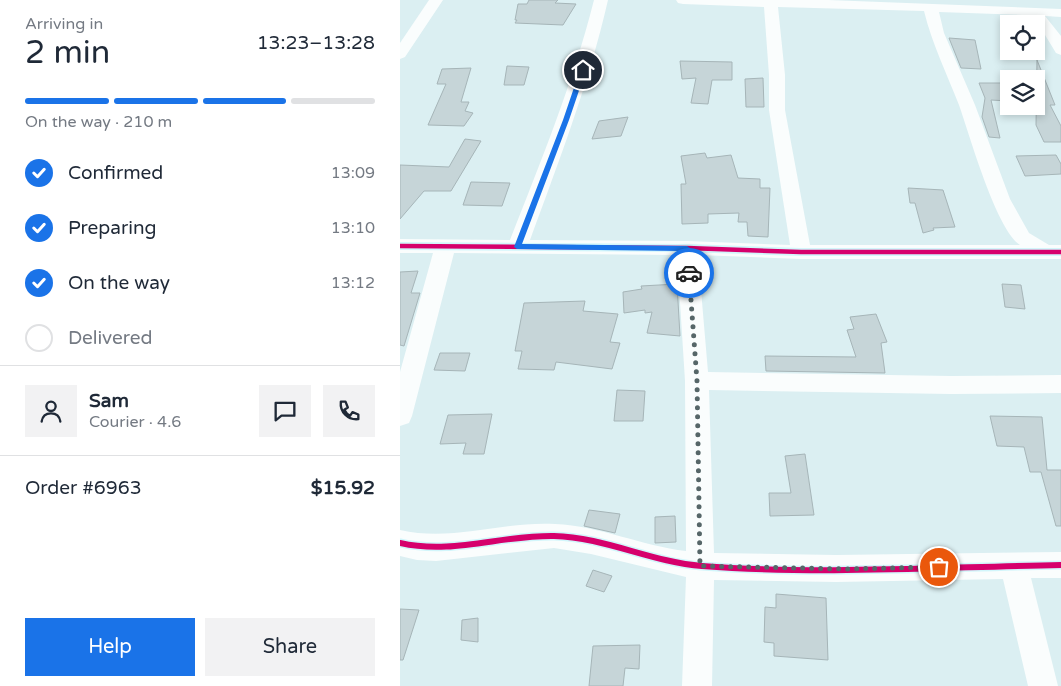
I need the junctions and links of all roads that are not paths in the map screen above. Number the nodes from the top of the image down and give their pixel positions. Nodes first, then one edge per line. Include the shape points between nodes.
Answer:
1 (436, 0) edge
2 (602, 0) edge
3 (683, 0) edge
4 (771, 3) junction
5 (987, 4) edge
6 (930, 7) junction
7 (1026, 11) junction
8 (1061, 13) edge
9 (1061, 50) edge
10 (400, 54) edge
11 (400, 246) edge
12 (445, 246) junction
13 (517, 247) junction
14 (687, 248) junction
15 (801, 252) junction
16 (1052, 252) edge
17 (697, 381) junction
18 (1061, 384) edge
19 (400, 416) edge
20 (400, 543) edge
21 (1061, 565) edge
22 (700, 566) junction
23 (1014, 566) junction
24 (697, 686) edge
25 (1043, 686) edge

1 - 10 street
2 - 13 street via 566,120
3 - 4 street
4 - 6 street
4 - 15 street via 777,110
5 - 6 street
5 - 7 street
6 - 16 street via 1001,200 1022,236
7 - 8 street
7 - 9 street via 1052,31
11 - 12 street
12 - 13 street
12 - 19 street
13 - 14 street
14 - 15 street
14 - 17 street
15 - 16 street
17 - 18 street
17 - 22 street
20 - 22 street via 438,547 554,536
21 - 23 street
22 - 23 street via 846,569
22 - 24 street
23 - 25 street

